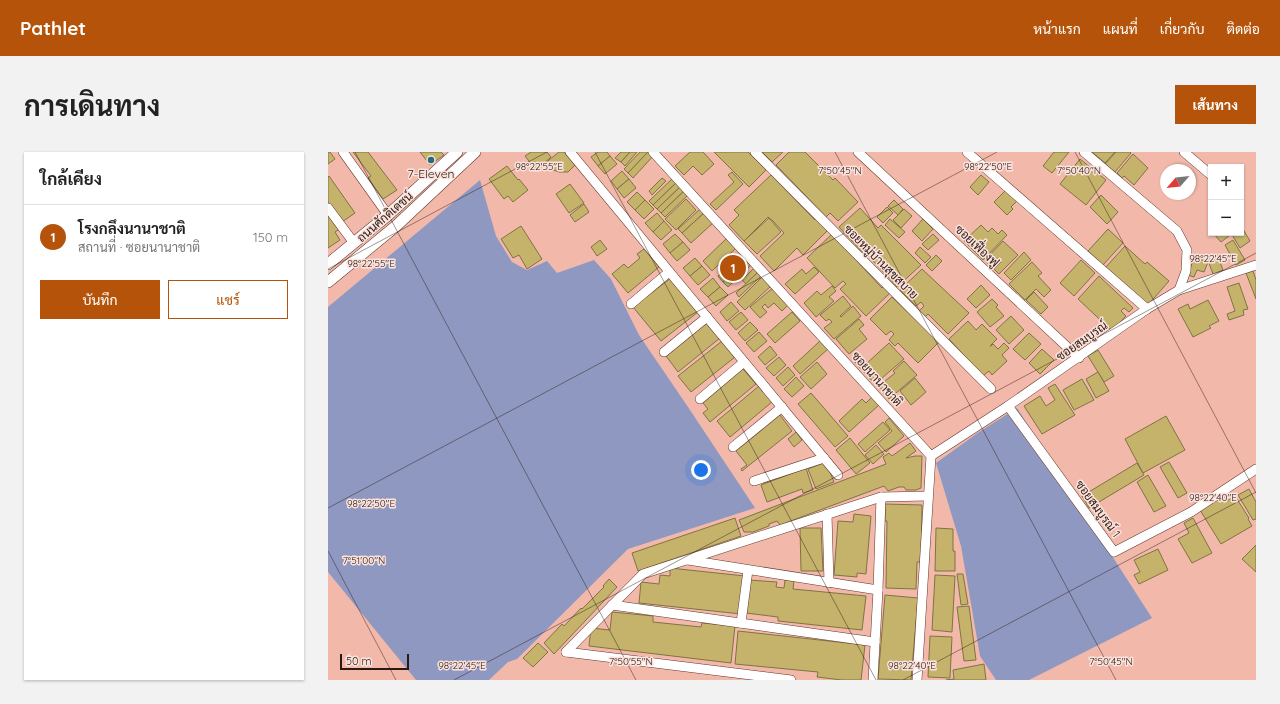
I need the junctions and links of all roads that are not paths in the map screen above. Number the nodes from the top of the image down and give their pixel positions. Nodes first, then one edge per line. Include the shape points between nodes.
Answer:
1 (343, 152) edge
2 (457, 152) edge
3 (475, 152) edge
4 (570, 152) edge
5 (653, 152) edge
6 (755, 152) edge
7 (858, 152) edge
8 (967, 152) edge
9 (1084, 152) edge
10 (1184, 152) edge
11 (1208, 172) edge
12 (328, 208) edge
13 (388, 215) junction
14 (354, 243) junction
15 (328, 264) edge
16 (1256, 265) edge
17 (669, 272) junction
18 (328, 282) edge
19 (1179, 290) junction
20 (631, 304) dead end
21 (1147, 309) junction
22 (707, 317) junction
23 (664, 352) dead end
24 (1079, 358) junction
25 (744, 362) junction
26 (991, 389) dead end
27 (700, 399) dead end
28 (1008, 406) junction
29 (782, 407) junction
30 (733, 447) dead end
31 (931, 456) junction
32 (824, 458) junction
33 (1256, 469) edge
34 (838, 475) dead end
35 (754, 481) dead end
36 (928, 496) junction
37 (881, 497) junction
38 (827, 514) junction
39 (686, 560) junction
40 (748, 570) junction
41 (829, 583) junction
42 (878, 590) junction
43 (612, 605) junction
44 (741, 623) junction
45 (875, 642) junction
46 (791, 680) edge
47 (873, 680) edge
48 (917, 680) edge

1 - 13 street
2 - 13 main road
3 - 18 main road, ถนนศักดิเดชน์ via 396,226
4 - 17 street
5 - 31 street, ซอยนานาชาติ
6 - 26 street, ซอยหมู่บ้านสุขสบาย
7 - 24 street, ซอยเฟื่องฟู
8 - 21 street
9 - 19 street via 1176,231 1187,250 1186,271
10 - 11 street
12 - 14 street
13 - 14 main road
14 - 15 main road
16 - 19 street, ซอยสมบูรณ์
17 - 20 street
17 - 22 street
19 - 21 street, ซอยสมบูรณ์
21 - 24 street, ซอยสมบูรณ์
22 - 23 street
22 - 25 street
24 - 28 street, ซอยสมบูรณ์
25 - 27 street
25 - 29 street
28 - 31 street, ซอยสมบูรณ์
28 - 33 street, ซอยสมบูรณ์ 1 via 1114,552 1190,512
29 - 30 street
29 - 32 street
31 - 36 street
32 - 34 street
32 - 35 street
36 - 37 street
36 - 48 street
37 - 38 street
37 - 42 street
38 - 39 street
38 - 41 street
39 - 40 street
39 - 43 street via 643,574
40 - 41 street
40 - 44 street
41 - 42 street
42 - 45 street
43 - 44 street
43 - 46 street via 566,652
44 - 45 street
45 - 47 street

